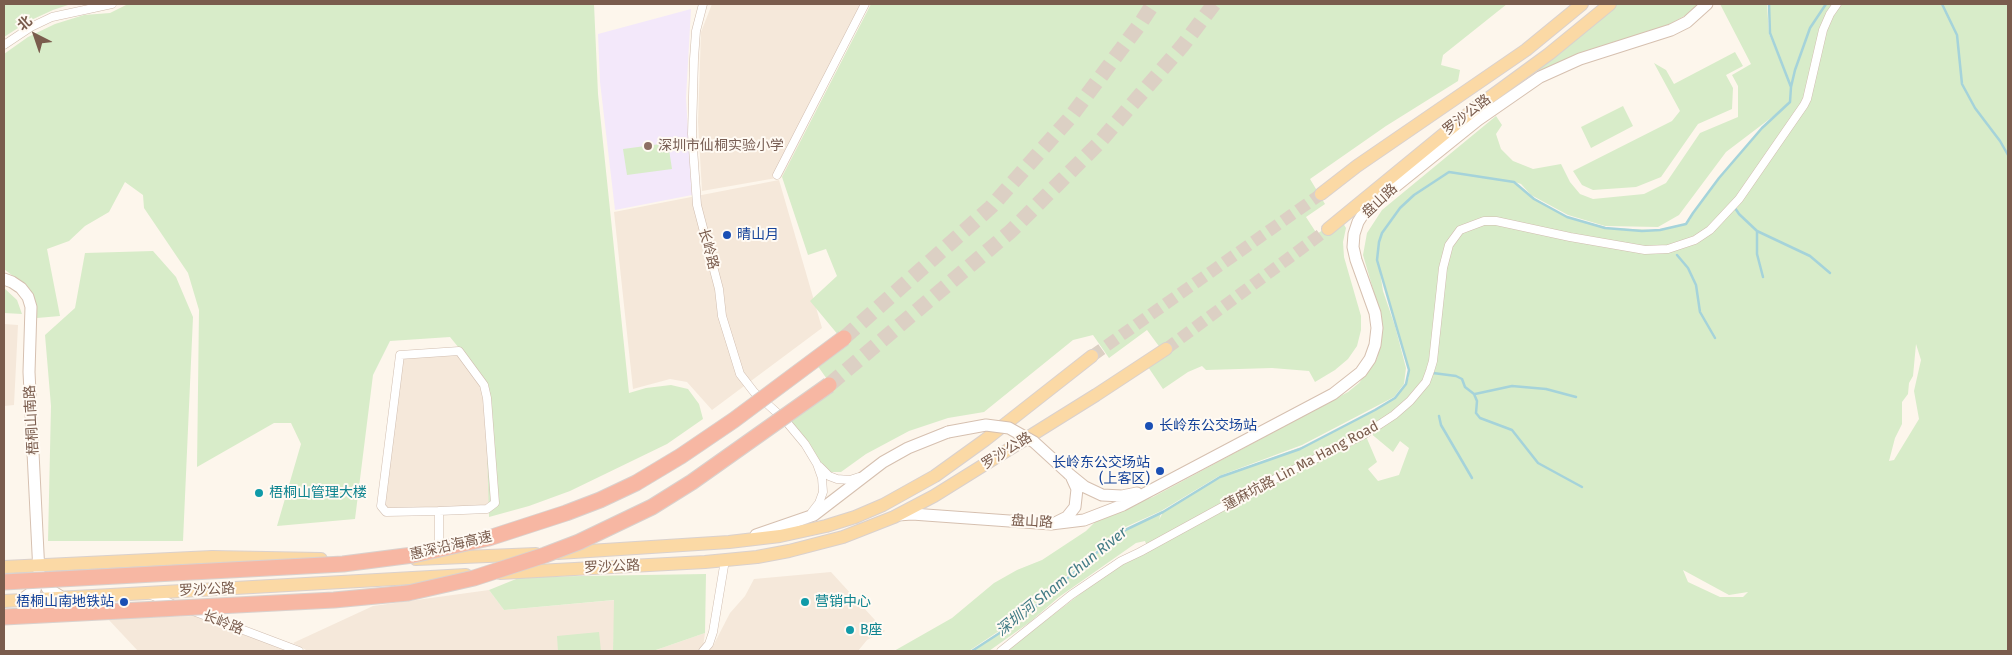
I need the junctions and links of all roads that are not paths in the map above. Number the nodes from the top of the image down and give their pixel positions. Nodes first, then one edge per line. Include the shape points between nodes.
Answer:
1 (112, 4) edge
2 (703, 4) edge
3 (865, 4) edge
4 (1582, 4) edge
5 (1610, 4) edge
6 (1707, 4) edge
7 (1837, 4) edge
8 (4, 45) edge
9 (777, 175) dead end
10 (1321, 194) tunnel mouth
11 (1328, 229) tunnel mouth
12 (4, 279) edge
13 (844, 338) tunnel mouth
14 (1166, 349) tunnel mouth
15 (1092, 356) tunnel mouth
16 (829, 385) tunnel mouth
17 (817, 464) junction
18 (877, 466) junction
19 (1069, 474) junction
20 (1162, 485) junction
21 (439, 511) junction
22 (894, 516) junction
23 (799, 522) junction
24 (1051, 524) junction
25 (729, 542) junction
26 (438, 558) junction
27 (725, 560) junction
28 (69, 563) junction
29 (8, 567) edge
30 (39, 569) junction
31 (4, 582) edge
32 (51, 592) junction
33 (146, 594) junction
34 (63, 598) junction
35 (12, 601) edge
36 (4, 617) edge
37 (299, 651) edge
38 (703, 651) edge
39 (1001, 651) edge

1 - 8 street via 52,17
2 - 17 street, 长岭路 via 696,31 692,142 697,205 719,289 722,316 743,379 785,420
3 - 9 street
4 - 10 main road, 罗沙公路 via 1526,50
5 - 11 main road, 罗沙公路 via 1478,106
6 - 20 main road, 盘山路 via 1687,22 1671,30 1580,59 1540,77 1500,103 1374,202 1358,222 1354,234 1356,260 1372,300 1377,328 1370,359 1361,372 1333,394
7 - 39 street, 蓮麻坑路 Lin Ma Hang Road via 1823,30 1804,105 1739,199 1710,230 1695,240 1668,249 1645,250 1496,221 1484,221 1460,230 1449,245 1443,268 1433,361 1426,382 1410,401 1369,432 1121,561 1071,595
12 - 30 main road, 梧桐山南路 via 21,288 31,307 29,372
13 - 31 highway, 惠深沿海高速, bridge via 734,420 636,483 566,513 489,538 413,555 343,564
14 - 22 main road, 罗沙公路 via 958,481
15 - 25 main road, 罗沙公路 via 960,460 903,495 826,526
16 - 36 highway, bridge via 652,507 579,542 474,578 408,593 334,600
17 - 18 street, 长岭路 via 829,476 841,480 858,478
17 - 23 street, 长岭路 via 823,485 822,497 816,508
18 - 19 main road, 盘山路, bridge via 948,432 986,425 1009,428 1034,442
18 - 23 main road via 820,511
19 - 20 main road, 盘山路 via 1094,492 1111,497 1133,495
19 - 24 main road via 1077,489 1075,507 1067,517
20 - 24 main road, 盘山路 via 1096,517
21 - 21 street via 487,510 495,503 487,398 484,385 460,351 400,355 381,506 386,512
21 - 26 street
22 - 24 main road, 盘山路 via 912,514
22 - 27 main road, 罗沙公路 via 821,544
23 - 25 main road
25 - 26 main road, 罗沙公路
26 - 28 main road, 罗沙公路 via 212,557
27 - 33 main road, 罗沙公路
27 - 38 street via 713,632
28 - 30 main road, 罗沙公路
28 - 32 main road via 51,571 48,581
29 - 30 main road, 罗沙公路
29 - 35 main road via 25,574 28,583 25,592
30 - 32 main road, 梧桐山南路 via 44,584
30 - 35 main road, 梧桐山南路 via 34,590
32 - 34 main road
33 - 34 main road, 罗沙公路
33 - 37 street, 长岭路
34 - 35 main road, 罗沙公路

